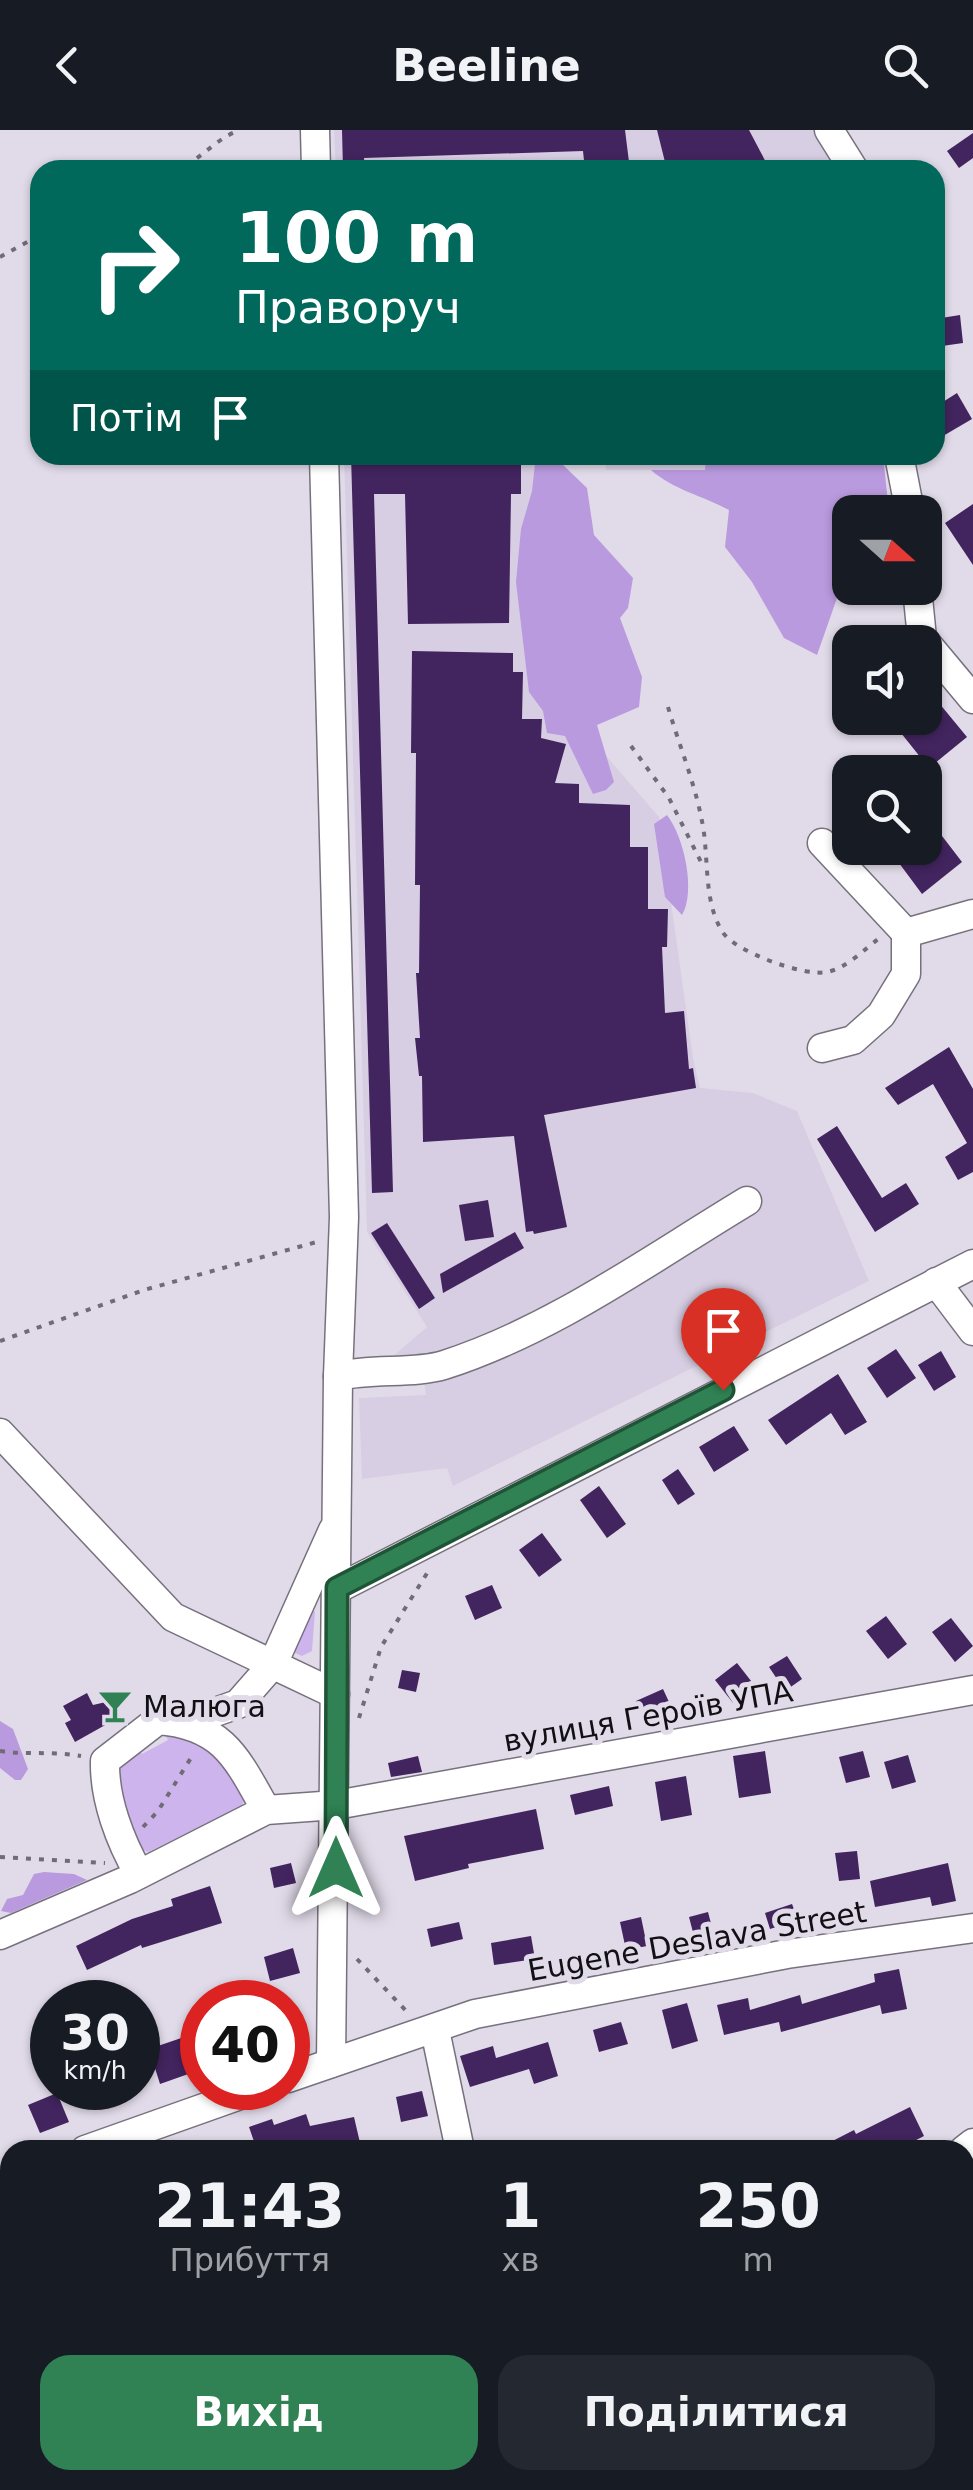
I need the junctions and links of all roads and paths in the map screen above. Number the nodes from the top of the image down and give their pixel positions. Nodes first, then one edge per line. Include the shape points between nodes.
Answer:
1 (240, 130) edge
2 (315, 130) edge
3 (830, 130) edge
4 (193, 160) edge
5 (316, 160) edge
6 (848, 160) edge
7 (30, 241) edge
8 (0, 258) edge
9 (324, 465) edge
10 (901, 465) edge
11 (907, 495) edge
12 (919, 605) edge
13 (973, 699) edge
14 (668, 707) dead end
15 (631, 746) dead end
16 (822, 843) dead end
17 (706, 870) junction
18 (973, 914) edge
19 (906, 933) junction
20 (822, 1048) dead end
21 (746, 1201) dead end
22 (348, 1223) junction
23 (973, 1264) edge
24 (936, 1282) junction
25 (973, 1331) edge
26 (0, 1341) edge
27 (338, 1376) junction
28 (0, 1433) edge
29 (338, 1519) junction
30 (439, 1558) dead end
31 (337, 1588) junction
32 (272, 1664) junction
33 (973, 1690) edge
34 (335, 1694) junction
35 (197, 1727) junction
36 (355, 1731) dead end
37 (0, 1751) edge
38 (105, 1761) junction
39 (336, 1805) junction
40 (266, 1810) junction
41 (0, 1857) edge
42 (135, 1866) junction
43 (973, 1928) edge
44 (0, 1935) edge
45 (349, 1950) dead end
46 (431, 2031) junction
47 (331, 2063) junction
48 (310, 2070) edge
49 (198, 2110) edge
50 (114, 2140) edge
51 (458, 2140) edge

1 - 4 path
2 - 5 street
3 - 6 street
7 - 8 path
9 - 22 street
10 - 11 street
12 - 13 street via 922,638
14 - 17 path via 704,831
15 - 17 path via 669,798
16 - 19 street
17 - 19 path via 720,929 732,943 786,966 826,972 883,935
18 - 19 street
19 - 20 street via 906,974 881,1015 853,1040
21 - 27 street via 540,1326 440,1366
22 - 26 path
22 - 27 street
23 - 24 street
24 - 25 street
24 - 31 street
27 - 29 street
28 - 32 street via 173,1617
29 - 31 street
29 - 32 street
30 - 36 path via 381,1647
31 - 34 street
32 - 34 street
32 - 35 street via 238,1704
33 - 39 street, вулиця Героїв УПА
34 - 39 street
35 - 38 street via 158,1720
35 - 40 street via 225,1744
35 - 42 path via 158,1811 131,1841
37 - 38 path via 51,1750
38 - 42 street via 104,1786
39 - 40 street, вулиця Героїв УПА
39 - 47 street
40 - 42 street
41 - 42 path
42 - 44 street
43 - 46 street, Eugene Deslava Street via 787,1954 475,2014
45 - 46 path
46 - 47 street, Eugene Deslava Street
46 - 51 street
47 - 48 street, Eugene Deslava Street
49 - 50 street

